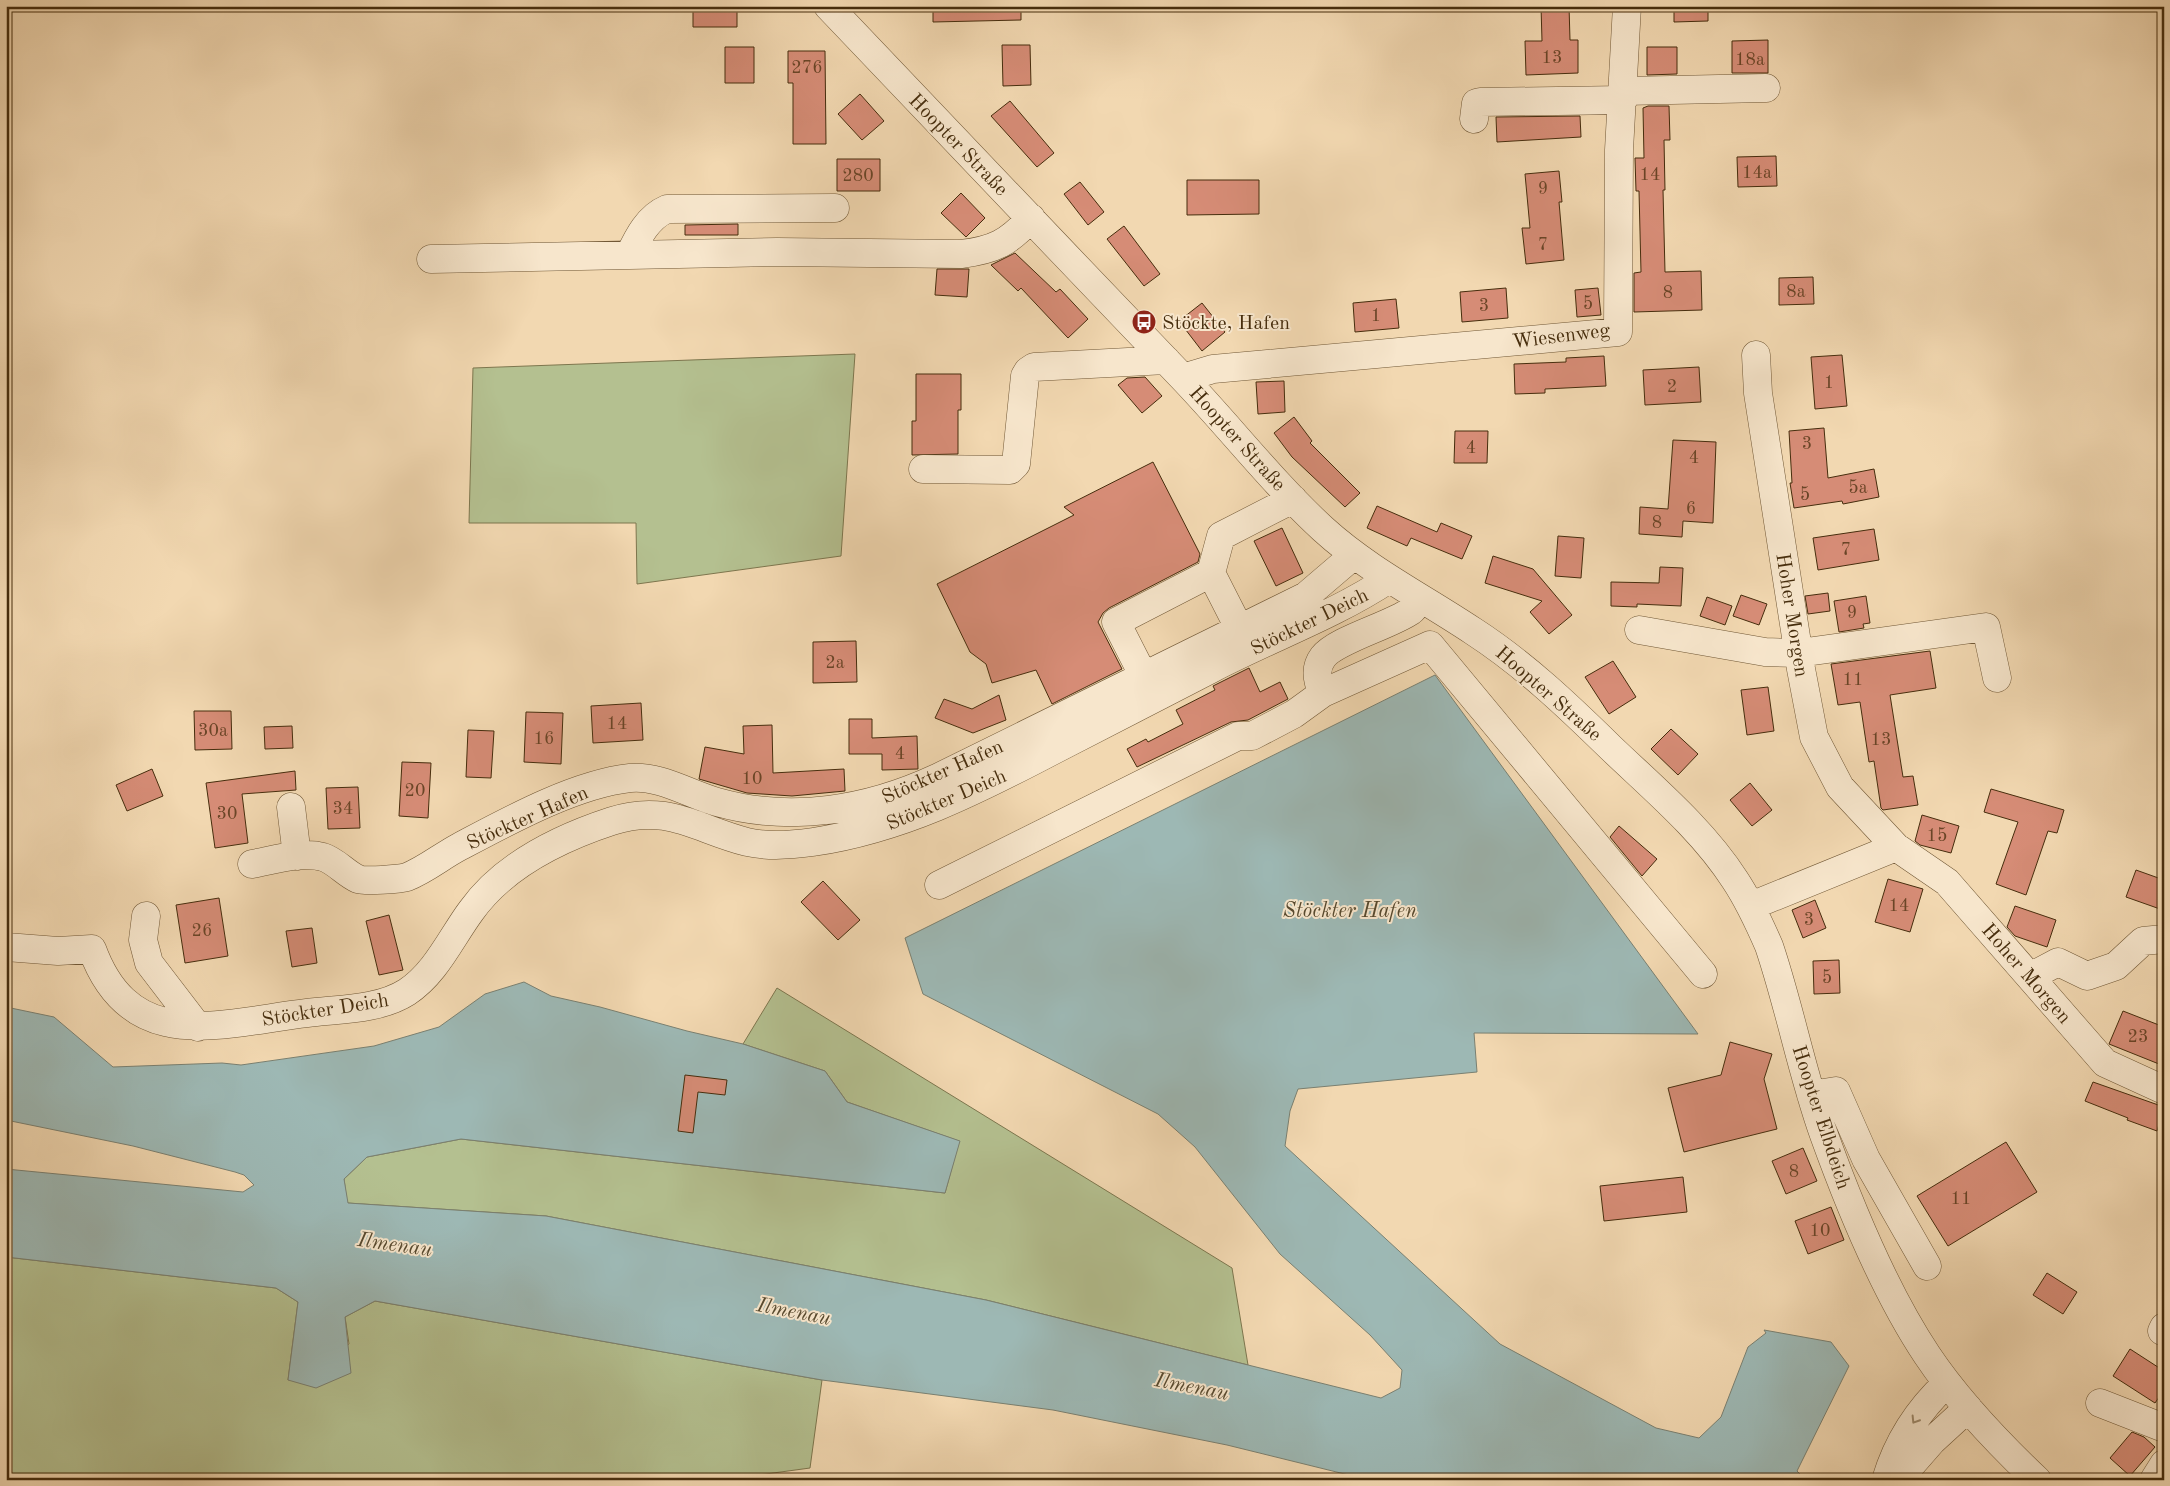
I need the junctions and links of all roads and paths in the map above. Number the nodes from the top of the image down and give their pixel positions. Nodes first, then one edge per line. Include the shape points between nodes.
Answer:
1 (1627, 6) edge
2 (830, 7) edge
3 (1515, 86) dead end
4 (1766, 88) dead end
5 (1624, 92) junction
6 (1474, 119) dead end
7 (835, 208) dead end
8 (1031, 218) junction
9 (630, 254) junction
10 (431, 258) dead end
11 (1756, 355) dead end
12 (1175, 369) junction
13 (924, 469) dead end
14 (1293, 499) junction
15 (1354, 555) junction
16 (1211, 573) junction
17 (1389, 579) junction
18 (1420, 599) junction
19 (1240, 628) junction
20 (1639, 630) dead end
21 (1799, 652) junction
22 (1143, 675) junction
23 (1998, 678) dead end
24 (1323, 693) junction
25 (291, 806) dead end
26 (1688, 823) joint
27 (1896, 847) junction
28 (297, 856) junction
29 (252, 864) dead end
30 (939, 885) dead end
31 (1750, 906) junction
32 (146, 916) dead end
33 (2164, 940) edge
34 (6, 947) edge
35 (1703, 974) dead end
36 (2030, 977) junction
37 (198, 1026) junction
38 (2164, 1090) edge
39 (1812, 1095) junction
40 (1927, 1266) dead end
41 (1947, 1383) junction
42 (2100, 1403) dead end
43 (1968, 1408) junction
44 (2164, 1428) edge
45 (2164, 1464) edge
46 (1886, 1480) edge
47 (1898, 1480) edge
48 (2037, 1480) edge
49 (2154, 1480) edge

1 - 5 street, Wiesenweg
2 - 8 street, Hoopter Straße
3 - 5 street
4 - 5 street
5 - 6 street via 1480,102 1476,104
5 - 12 street, Wiesenweg via 1619,150 1618,332 1213,369
7 - 9 street via 667,209 659,212 641,231
8 - 9 street via 1015,236 986,251 961,254
8 - 12 street, Hoopter Straße
9 - 10 street
11 - 21 street, Hoher Morgen via 1758,392
12 - 13 street via 1034,367 1024,376 1016,464 1010,470
12 - 14 street, Hoopter Straße
14 - 15 street, Hoopter Straße
14 - 16 street via 1221,536
15 - 17 street, Hoopter Straße
15 - 19 street, Stöckter Hafen via 1306,596
16 - 19 street
16 - 22 street via 1116,622
17 - 18 street, Hoopter Straße
17 - 37 street, Stöckter Deich via 1337,610 1227,661 973,792 917,816 842,837 787,844 748,842 660,814 616,820 564,840 490,888 427,976 397,998 347,1008
18 - 24 street via 1413,609 1391,622 1323,656 1317,683
18 - 26 street, Hoopter Straße via 1518,662
19 - 22 street, Stöckter Hafen
20 - 21 street via 1765,652
21 - 23 street via 1986,627
21 - 27 street, Hoher Morgen via 1814,737 1840,787
22 - 28 street, Stöckter Hafen via 937,778 882,800 833,810 777,812 716,802 656,781 632,778 567,795 500,826 406,878 360,880 324,857
24 - 30 street via 1294,714 1252,736 1238,736
24 - 35 street via 1430,645
25 - 28 street
26 - 31 street, Hoopter Elbdeich via 1734,878
27 - 31 street
27 - 36 street, Hoher Morgen via 1947,882
28 - 29 street
31 - 39 street, Hoopter Elbdeich via 1778,972
32 - 37 street via 143,940 149,963
33 - 36 street via 2143,941 2116,966 2087,976 2058,962
34 - 37 street, Stöckter Deich via 58,951 92,949 105,976 127,1004 170,1024
36 - 38 street, Hoher Morgen via 2105,1063
39 - 40 street via 1836,1091 1866,1159
39 - 41 street, Hoopter Elbdeich via 1841,1178 1890,1290 1910,1328
41 - 43 street, Hoopter Elbdeich
41 -> 46 street via 1919,1413
42 - 44 street
43 - 47 street via 1932,1440
43 - 48 street, Hoopter Elbdeich
45 - 49 street

